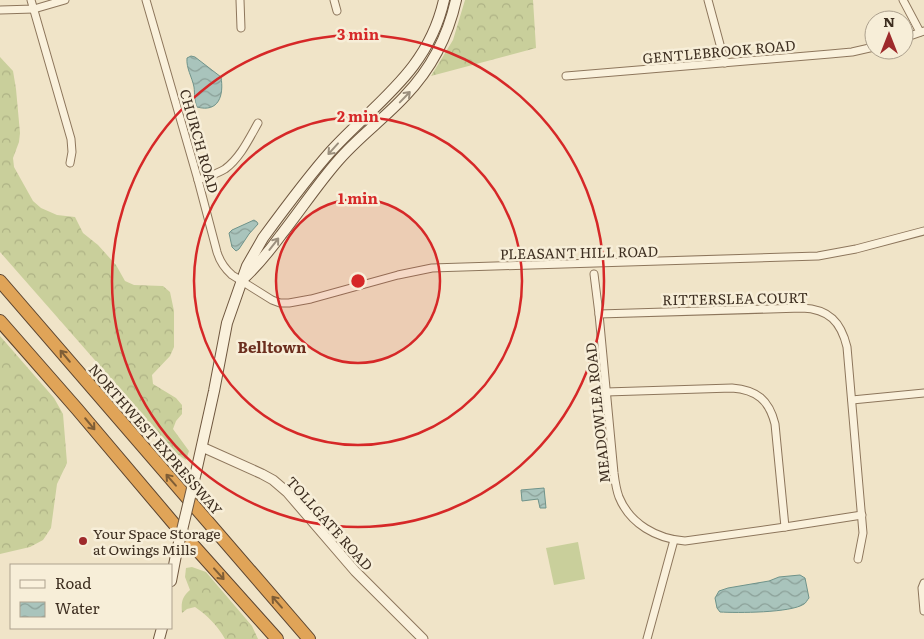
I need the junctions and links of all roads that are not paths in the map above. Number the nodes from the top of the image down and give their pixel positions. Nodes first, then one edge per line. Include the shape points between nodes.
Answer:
1 (31, 0) edge
2 (65, 0) edge
3 (146, 0) edge
4 (240, 0) edge
5 (334, 0) edge
6 (444, 0) edge
7 (456, 0) edge
8 (708, 0) edge
9 (903, 0) edge
10 (34, 9) junction
11 (0, 10) edge
12 (337, 11) dead end
13 (241, 28) dead end
14 (923, 30) edge
15 (864, 49) edge
16 (725, 63) junction
17 (566, 76) dead end
18 (258, 123) dead end
19 (70, 163) dead end
20 (198, 180) junction
21 (924, 231) edge
22 (594, 274) dead end
23 (242, 280) junction
24 (0, 281) edge
25 (599, 314) junction
26 (0, 321) edge
27 (606, 392) junction
28 (924, 393) edge
29 (852, 400) junction
30 (202, 447) junction
31 (862, 515) junction
32 (785, 527) junction
33 (674, 540) junction
34 (858, 559) dead end
35 (172, 576) edge
36 (924, 583) edge
37 (924, 611) edge
38 (277, 639) edge
39 (309, 639) edge
40 (423, 639) edge
41 (647, 639) edge

1 - 10 street
2 - 10 street
3 - 20 street, CHURCH ROAD
4 - 13 street
5 - 12 street
6 -> 23 main road via 435,28 418,61 312,173 263,238
23 -> 7 main road via 338,161 417,83 446,33
8 - 16 street
9 - 14 street
10 - 11 street
10 - 19 street via 71,139
15 - 16 street, GENTLEBROOK ROAD
16 - 17 street, GENTLEBROOK ROAD
18 - 20 street via 234,161 215,174
20 - 23 street, CHURCH ROAD via 221,262
21 - 23 street, PLEASANT HILL ROAD via 818,256 432,268 289,303 272,300
22 - 25 street, MEADOWLEA ROAD
23 - 30 main road via 227,323
39 -> 24 highway, NORTHWEST EXPRESSWAY
25 - 27 street, MEADOWLEA ROAD
25 - 29 street, RITTERSLEA COURT via 820,310 833,318 845,338
26 -> 38 highway
27 - 32 street via 732,388 759,396 772,412 775,424
27 - 33 street, MEADOWLEA ROAD via 619,498 642,526
28 - 29 street
29 - 31 street, RITTERSLEA COURT
30 - 35 main road, bridge
30 - 40 street, TOLLGATE ROAD via 262,474 280,486 355,571
31 - 32 street, MEADOWLEA ROAD
31 - 34 street, RITTERSLEA COURT via 862,544
32 - 33 street, MEADOWLEA ROAD via 698,540
33 - 41 street
36 - 37 street

